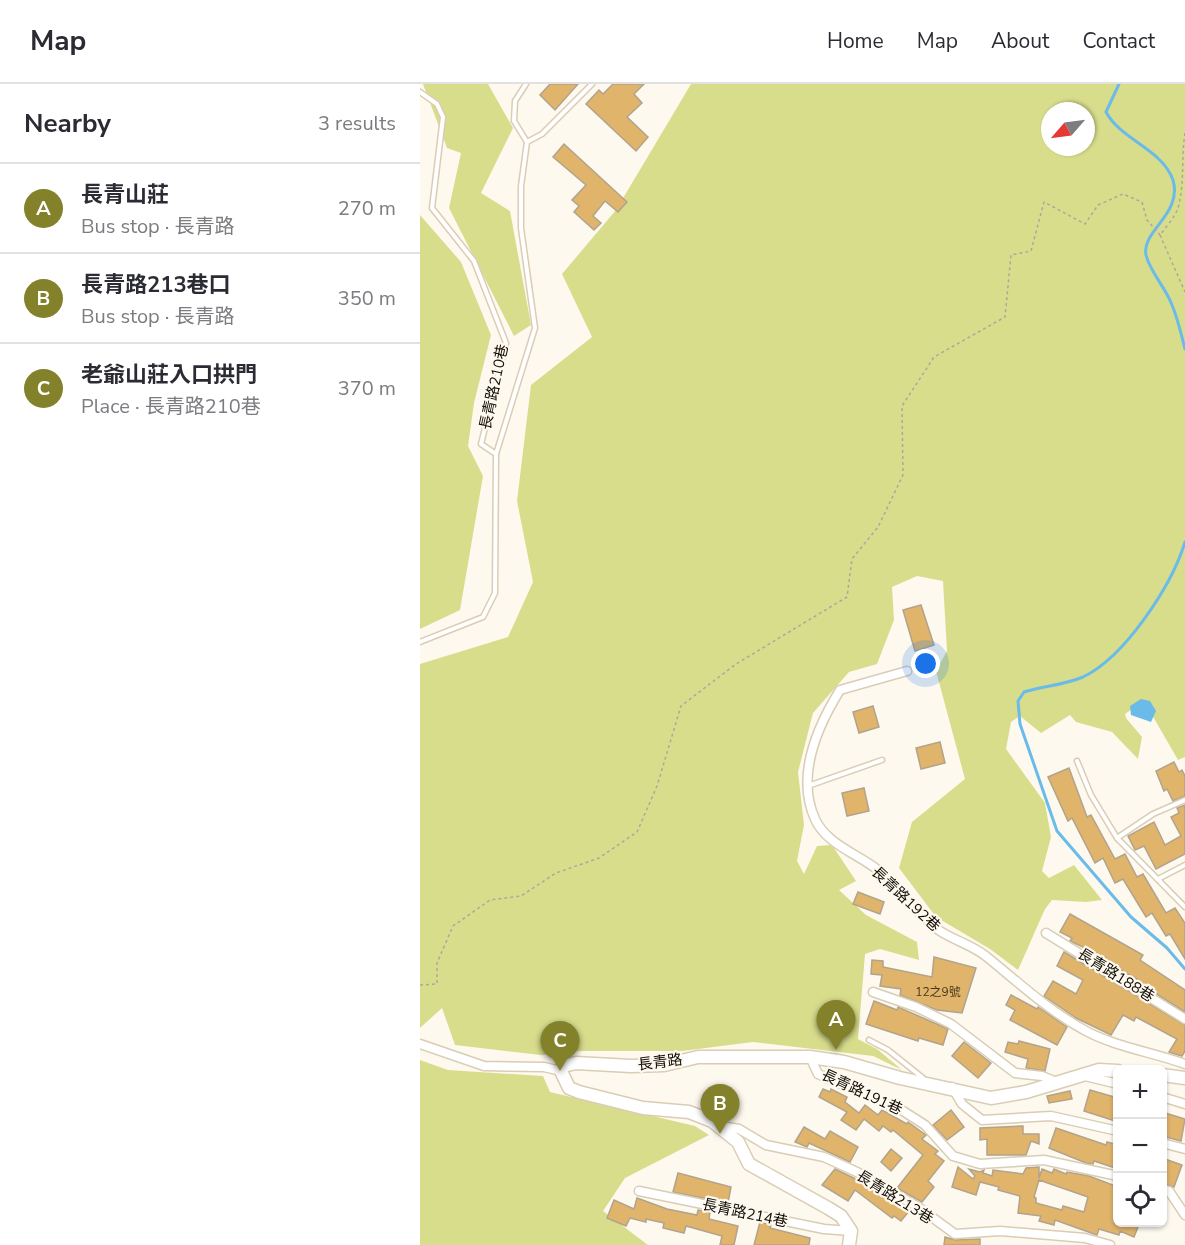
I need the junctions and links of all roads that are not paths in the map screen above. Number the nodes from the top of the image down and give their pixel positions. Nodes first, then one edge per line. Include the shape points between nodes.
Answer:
1 (526, 84) edge
2 (592, 84) edge
3 (420, 92) edge
4 (527, 142) junction
5 (496, 454) junction
6 (420, 642) edge
7 (907, 671) dead end
8 (882, 760) dead end
9 (1077, 761) dead end
10 (807, 786) junction
11 (1185, 800) edge
12 (1117, 838) junction
13 (1185, 865) edge
14 (1158, 879) junction
15 (1185, 907) edge
16 (1046, 933) dead end
17 (873, 992) dead end
18 (1185, 1019) edge
19 (869, 1040) dead end
20 (420, 1044) edge
21 (810, 1057) junction
22 (1185, 1064) edge
23 (561, 1071) junction
24 (1113, 1071) edge
25 (1086, 1076) junction
26 (1167, 1076) edge
27 (1185, 1078) edge
28 (927, 1083) junction
29 (1059, 1083) junction
30 (1113, 1083) edge
31 (952, 1087) junction
32 (1167, 1099) edge
33 (1185, 1104) edge
34 (721, 1126) junction
35 (1113, 1130) edge
36 (1167, 1144) edge
37 (1185, 1149) edge
38 (1113, 1175) edge
39 (1167, 1190) edge
40 (639, 1191) dead end
41 (1185, 1215) edge
42 (851, 1231) junction
43 (849, 1245) edge
44 (1110, 1245) edge

1 - 4 lane via 515,101 514,121
2 - 4 lane via 542,134
3 - 5 lane, 長青路210巷 via 438,105 443,117 432,208 474,261 506,343 482,444
4 - 5 lane, 長青路210巷 via 521,186 522,228 535,328
5 - 6 lane, 長青路210巷 via 495,593 483,617
7 - 10 street, 長青路192巷 via 840,690 815,742
8 - 10 lane
9 - 12 lane via 1091,795
10 - 22 street, 長青路192巷 via 816,822 832,840 879,871 941,932 967,943 1021,988 1084,1030 1109,1042
11 - 12 lane via 1153,814
12 - 14 lane
13 - 14 lane
14 - 15 lane
16 - 18 street, 長青路188巷
17 - 29 street via 951,1024 1015,1073 1042,1076
19 - 28 lane via 888,1050
20 - 23 street via 484,1066 544,1066
21 - 23 street, 長青路 via 698,1057 664,1065 631,1066 576,1063 563,1066
21 - 28 street, 長青路
21 - 38 street, 長青路191巷 via 818,1074 903,1111 925,1125 953,1156 980,1164 1044,1160
23 - 34 street via 569,1088 579,1092 643,1108 689,1112
24 - 25 street, 長青路 via 1099,1070
25 - 29 street, 長青路
25 - 30 street
26 - 27 street
28 - 31 street, 長青路
29 - 31 street, 長青路 via 999,1098
31 - 35 street via 962,1104 982,1120 1051,1116
32 - 33 street
34 - 42 street via 738,1142 749,1164 835,1212
34 - 44 street, 長青路213巷 via 739,1129 766,1145 824,1157 859,1173 955,1234 1011,1232 1085,1238
36 - 37 street
39 - 41 street
40 - 42 street, 長青路214巷 via 824,1229
42 - 43 street

